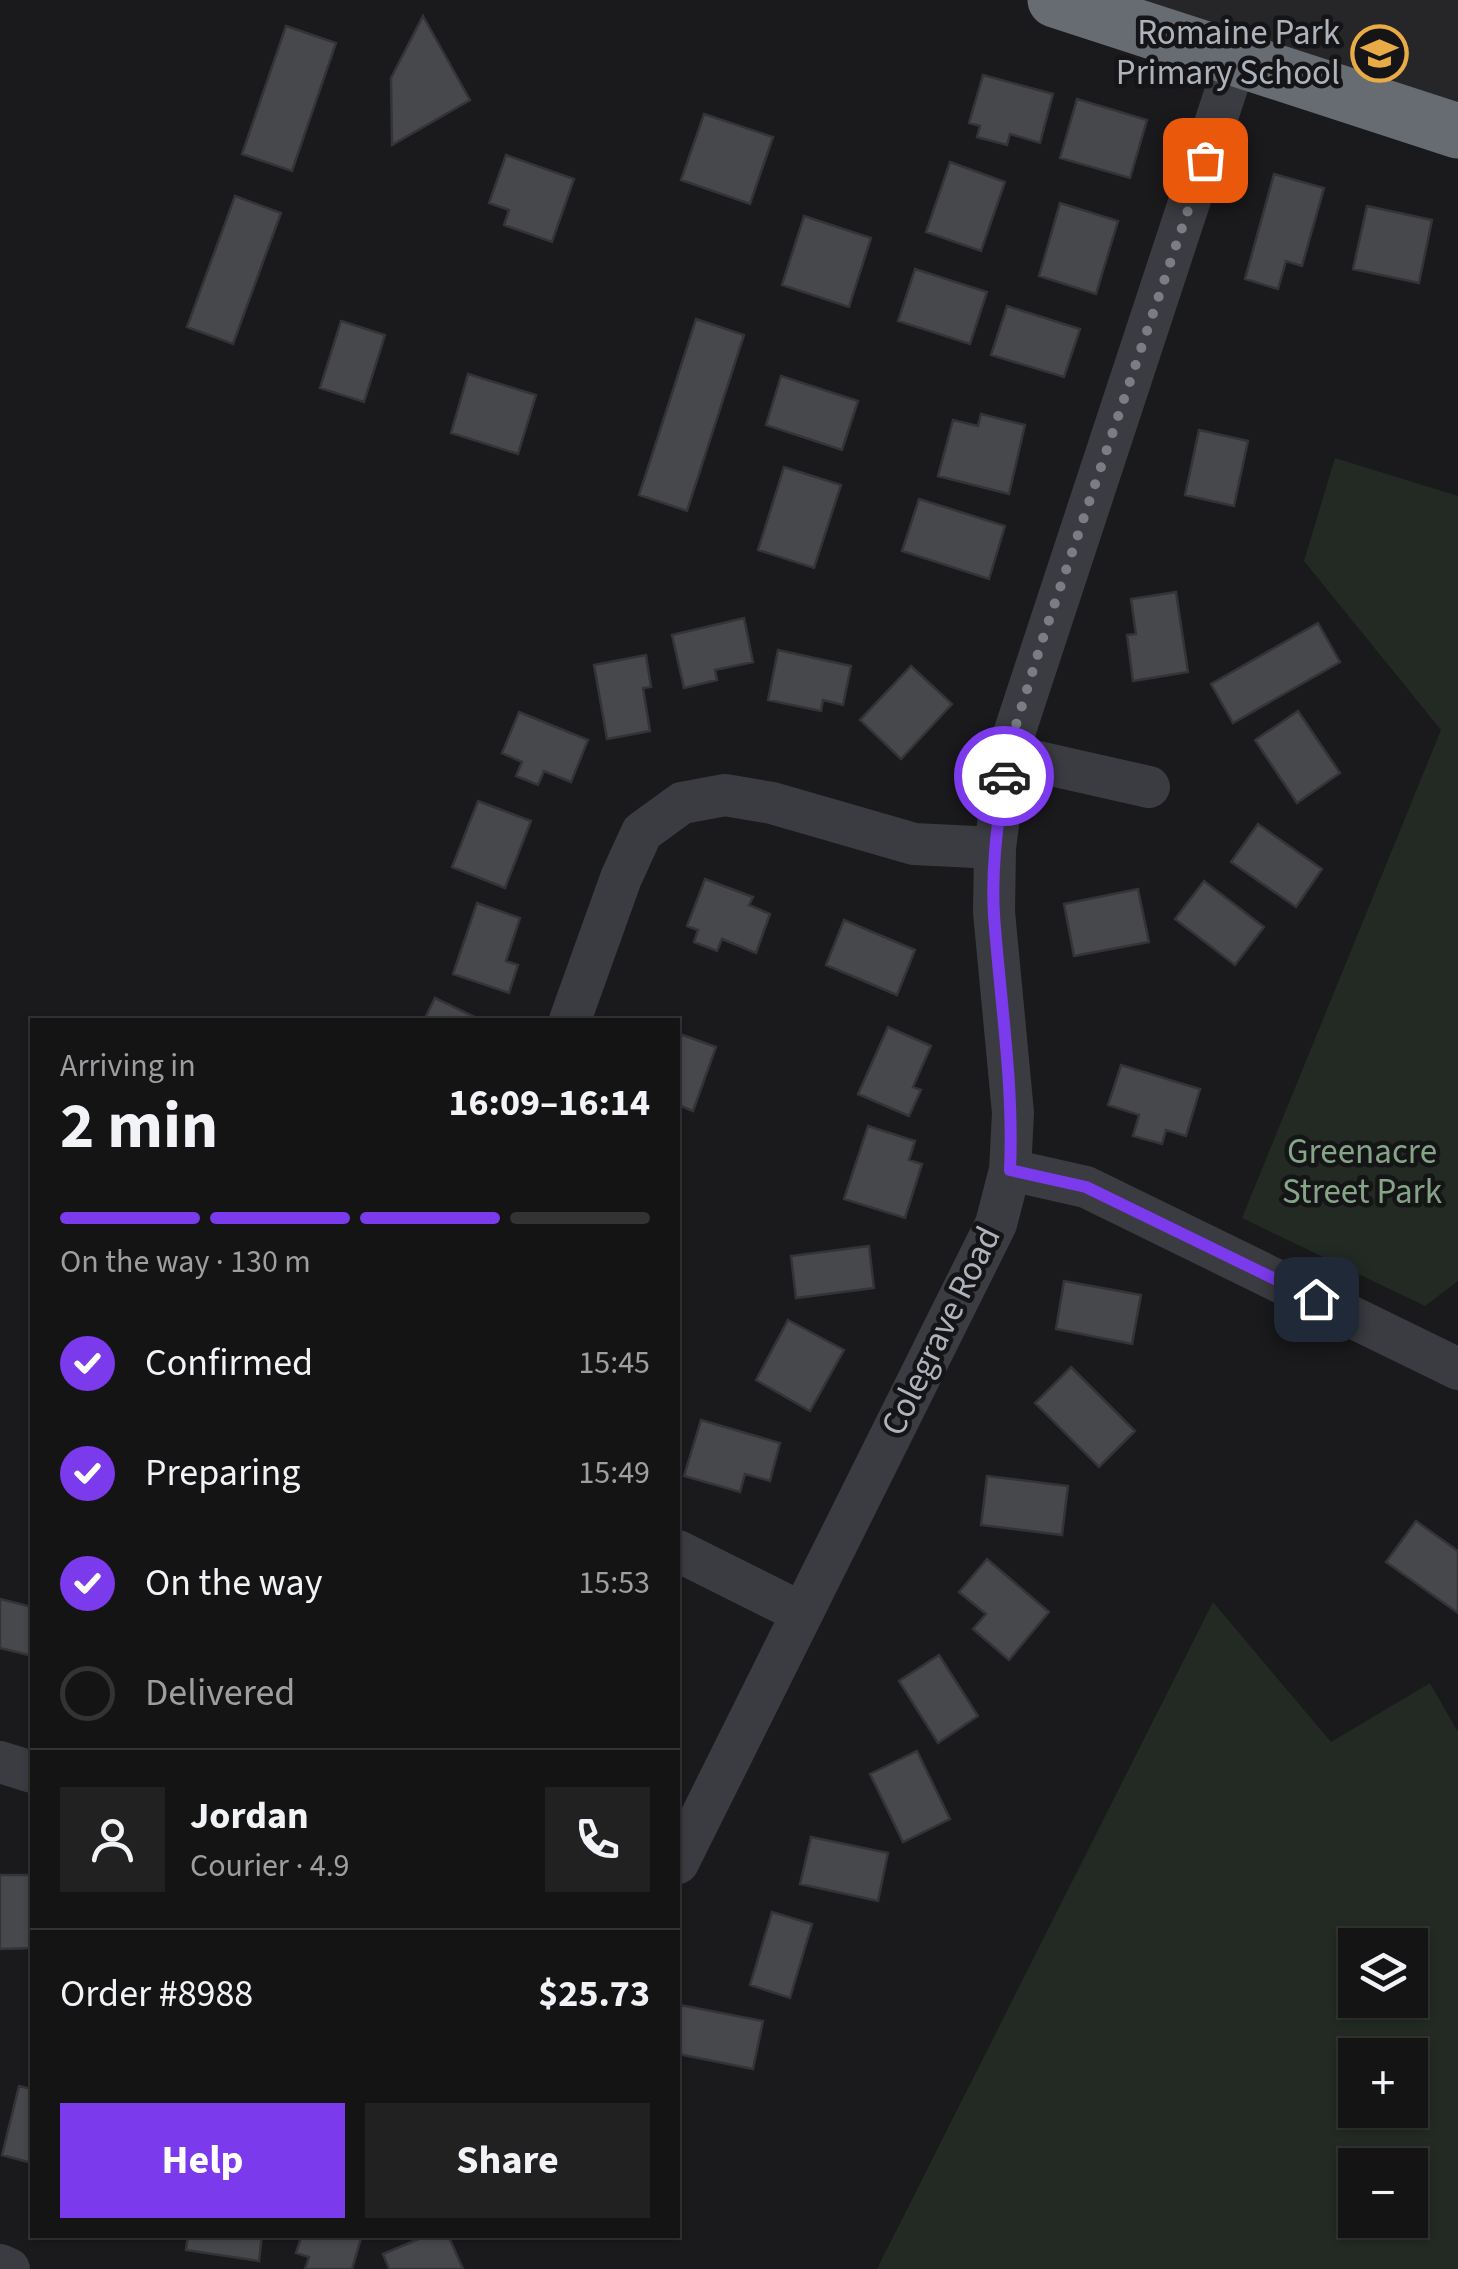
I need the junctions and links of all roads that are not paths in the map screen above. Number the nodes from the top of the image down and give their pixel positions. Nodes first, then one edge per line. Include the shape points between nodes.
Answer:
1 (1055, 0) edge
2 (1236, 60) junction
3 (1458, 131) edge
4 (1007, 754) junction
5 (1149, 787) dead end
6 (994, 848) junction
7 (571, 1018) edge
8 (1010, 1170) junction
9 (1458, 1369) edge
10 (680, 1552) edge
11 (802, 1612) junction
12 (0, 1762) edge
13 (30, 1771) edge
14 (680, 1859) edge
15 (0, 2265) edge
16 (9, 2269) edge

1 - 2 highway
2 - 3 highway
2 - 4 street, Colegrave Road
4 - 5 street
4 - 6 street, Colegrave Road
6 - 7 street via 914,844 725,795 682,803 642,832
6 - 8 street, Colegrave Road via 1013,1113
8 - 9 street via 1086,1187
8 - 11 street, Colegrave Road via 996,1224
10 - 11 street
11 - 14 street, Colegrave Road
12 - 13 street
15 - 16 street

